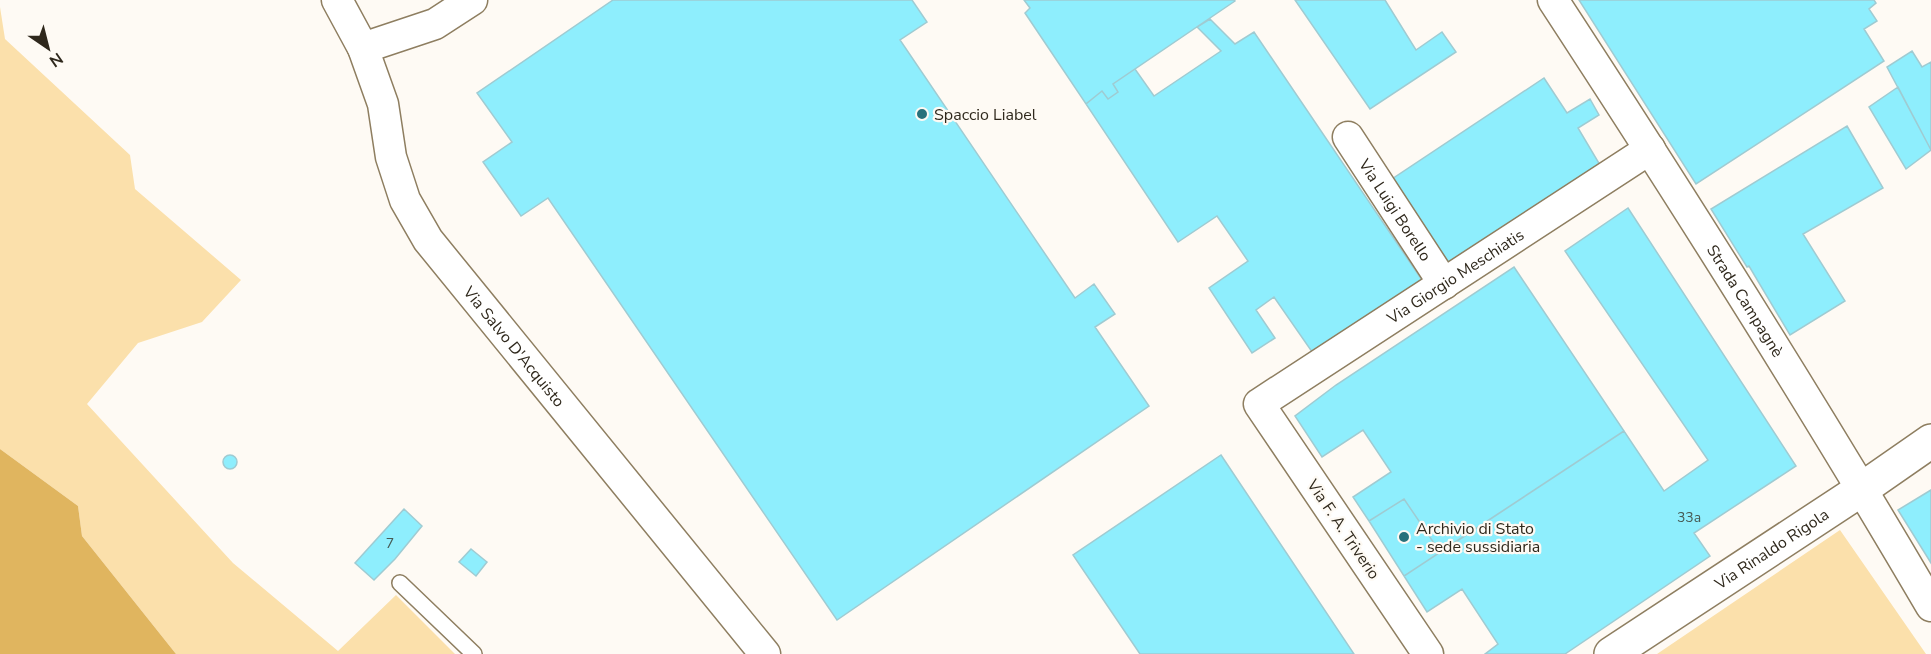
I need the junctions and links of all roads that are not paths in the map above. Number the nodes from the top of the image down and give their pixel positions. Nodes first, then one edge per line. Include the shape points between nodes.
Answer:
1 (337, 0) edge
2 (472, 0) edge
3 (1553, 0) edge
4 (363, 48) junction
5 (1348, 137) dead end
6 (1650, 149) junction
7 (1444, 284) junction
8 (1259, 404) joint
9 (1931, 441) edge
10 (1862, 489) junction
11 (400, 583) dead end
12 (1931, 606) edge
13 (474, 654) edge
14 (765, 654) edge
15 (1428, 654) edge
16 (1611, 654) edge

1 - 4 street, Via Salvo D'Acquisto
2 - 4 street via 435,24
3 - 6 street, Strada Campagnè
4 - 14 street, Via Salvo D'Acquisto via 383,104 398,182 428,240
5 - 7 street, Via Luigi Borello
6 - 7 street, Via Giorgio Meschiatis
6 - 10 street, Strada Campagnè
7 - 8 street, Via Giorgio Meschiatis
8 - 15 street, Via F. A. Triverio
9 - 10 street, Via Rinaldo Rigola
10 - 12 street, Strada Campagnè
10 - 16 street, Via Rinaldo Rigola
11 - 13 lane

